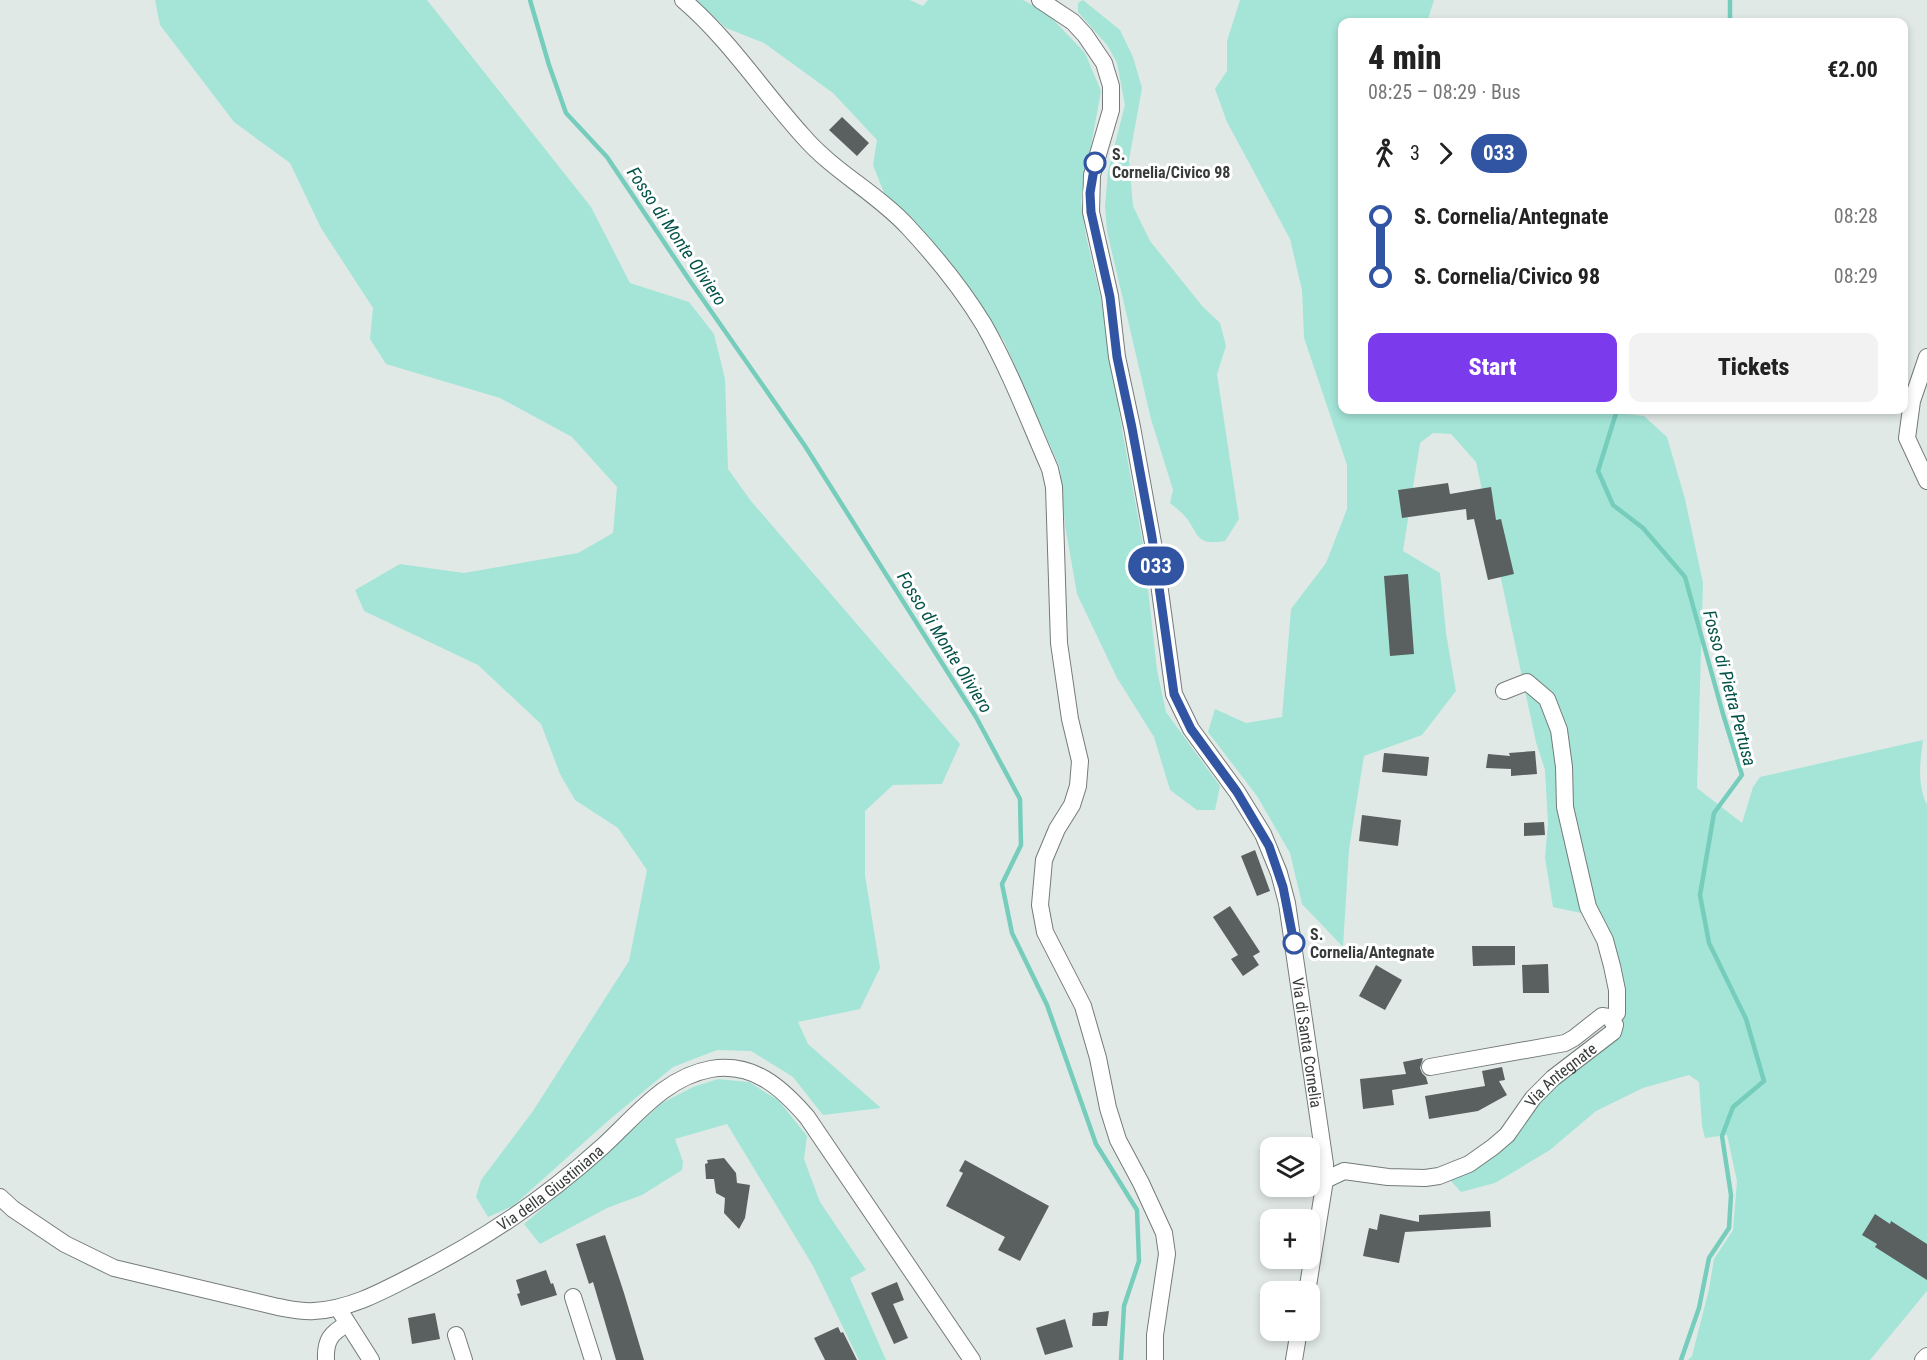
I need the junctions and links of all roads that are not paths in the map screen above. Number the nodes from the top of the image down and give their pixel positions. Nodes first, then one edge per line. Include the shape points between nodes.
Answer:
1 (683, 0) edge
2 (1040, 0) edge
3 (1927, 357) edge
4 (1927, 481) edge
5 (1504, 691) dead end
6 (1612, 1019) junction
7 (1430, 1067) dead end
8 (1325, 1180) junction
9 (0, 1197) edge
10 (1309, 1281) edge
11 (573, 1297) dead end
12 (338, 1308) junction
13 (347, 1324) junction
14 (456, 1335) dead end
15 (1297, 1341) edge
16 (1927, 1356) edge
17 (326, 1360) edge
18 (371, 1360) edge
19 (464, 1360) edge
20 (593, 1360) edge
21 (972, 1360) edge
22 (1155, 1360) edge
23 (1294, 1360) edge
24 (1923, 1360) edge

1 - 22 street via 718,35 803,137 908,227 960,291 983,324 1006,369 1050,469 1054,487 1059,643 1080,761 1072,805 1044,860 1040,905 1046,932 1083,1006 1118,1140 1164,1233 1167,1254
2 - 8 street, Via di Santa Cornelia via 1085,35 1101,57 1110,80 1112,110 1092,175 1091,212 1152,537 1171,682 1191,729 1256,822 1279,873 1295,948
3 - 4 street via 1912,401 1907,438
5 - 6 street via 1527,682 1547,699 1559,730 1565,807 1575,854 1587,907 1605,940 1617,990 1618,1008
6 - 7 street, Via Antegnate via 1599,1017 1565,1043
6 - 8 street, Via Antegnate via 1616,1027 1613,1032 1553,1078 1506,1135 1469,1164 1425,1178 1344,1170
8 - 10 street, Via di Santa Cornelia
9 - 12 street, Via della Giustiniana via 66,1244 114,1268 302,1311
11 - 20 street
12 - 13 street
12 - 21 street, Via della Giustiniana via 374,1296 513,1219 563,1181 670,1085 700,1071 737,1068 749,1070 779,1088 807,1117
13 - 17 street via 331,1334
13 - 18 street
14 - 19 street
15 - 23 street
16 - 24 street

